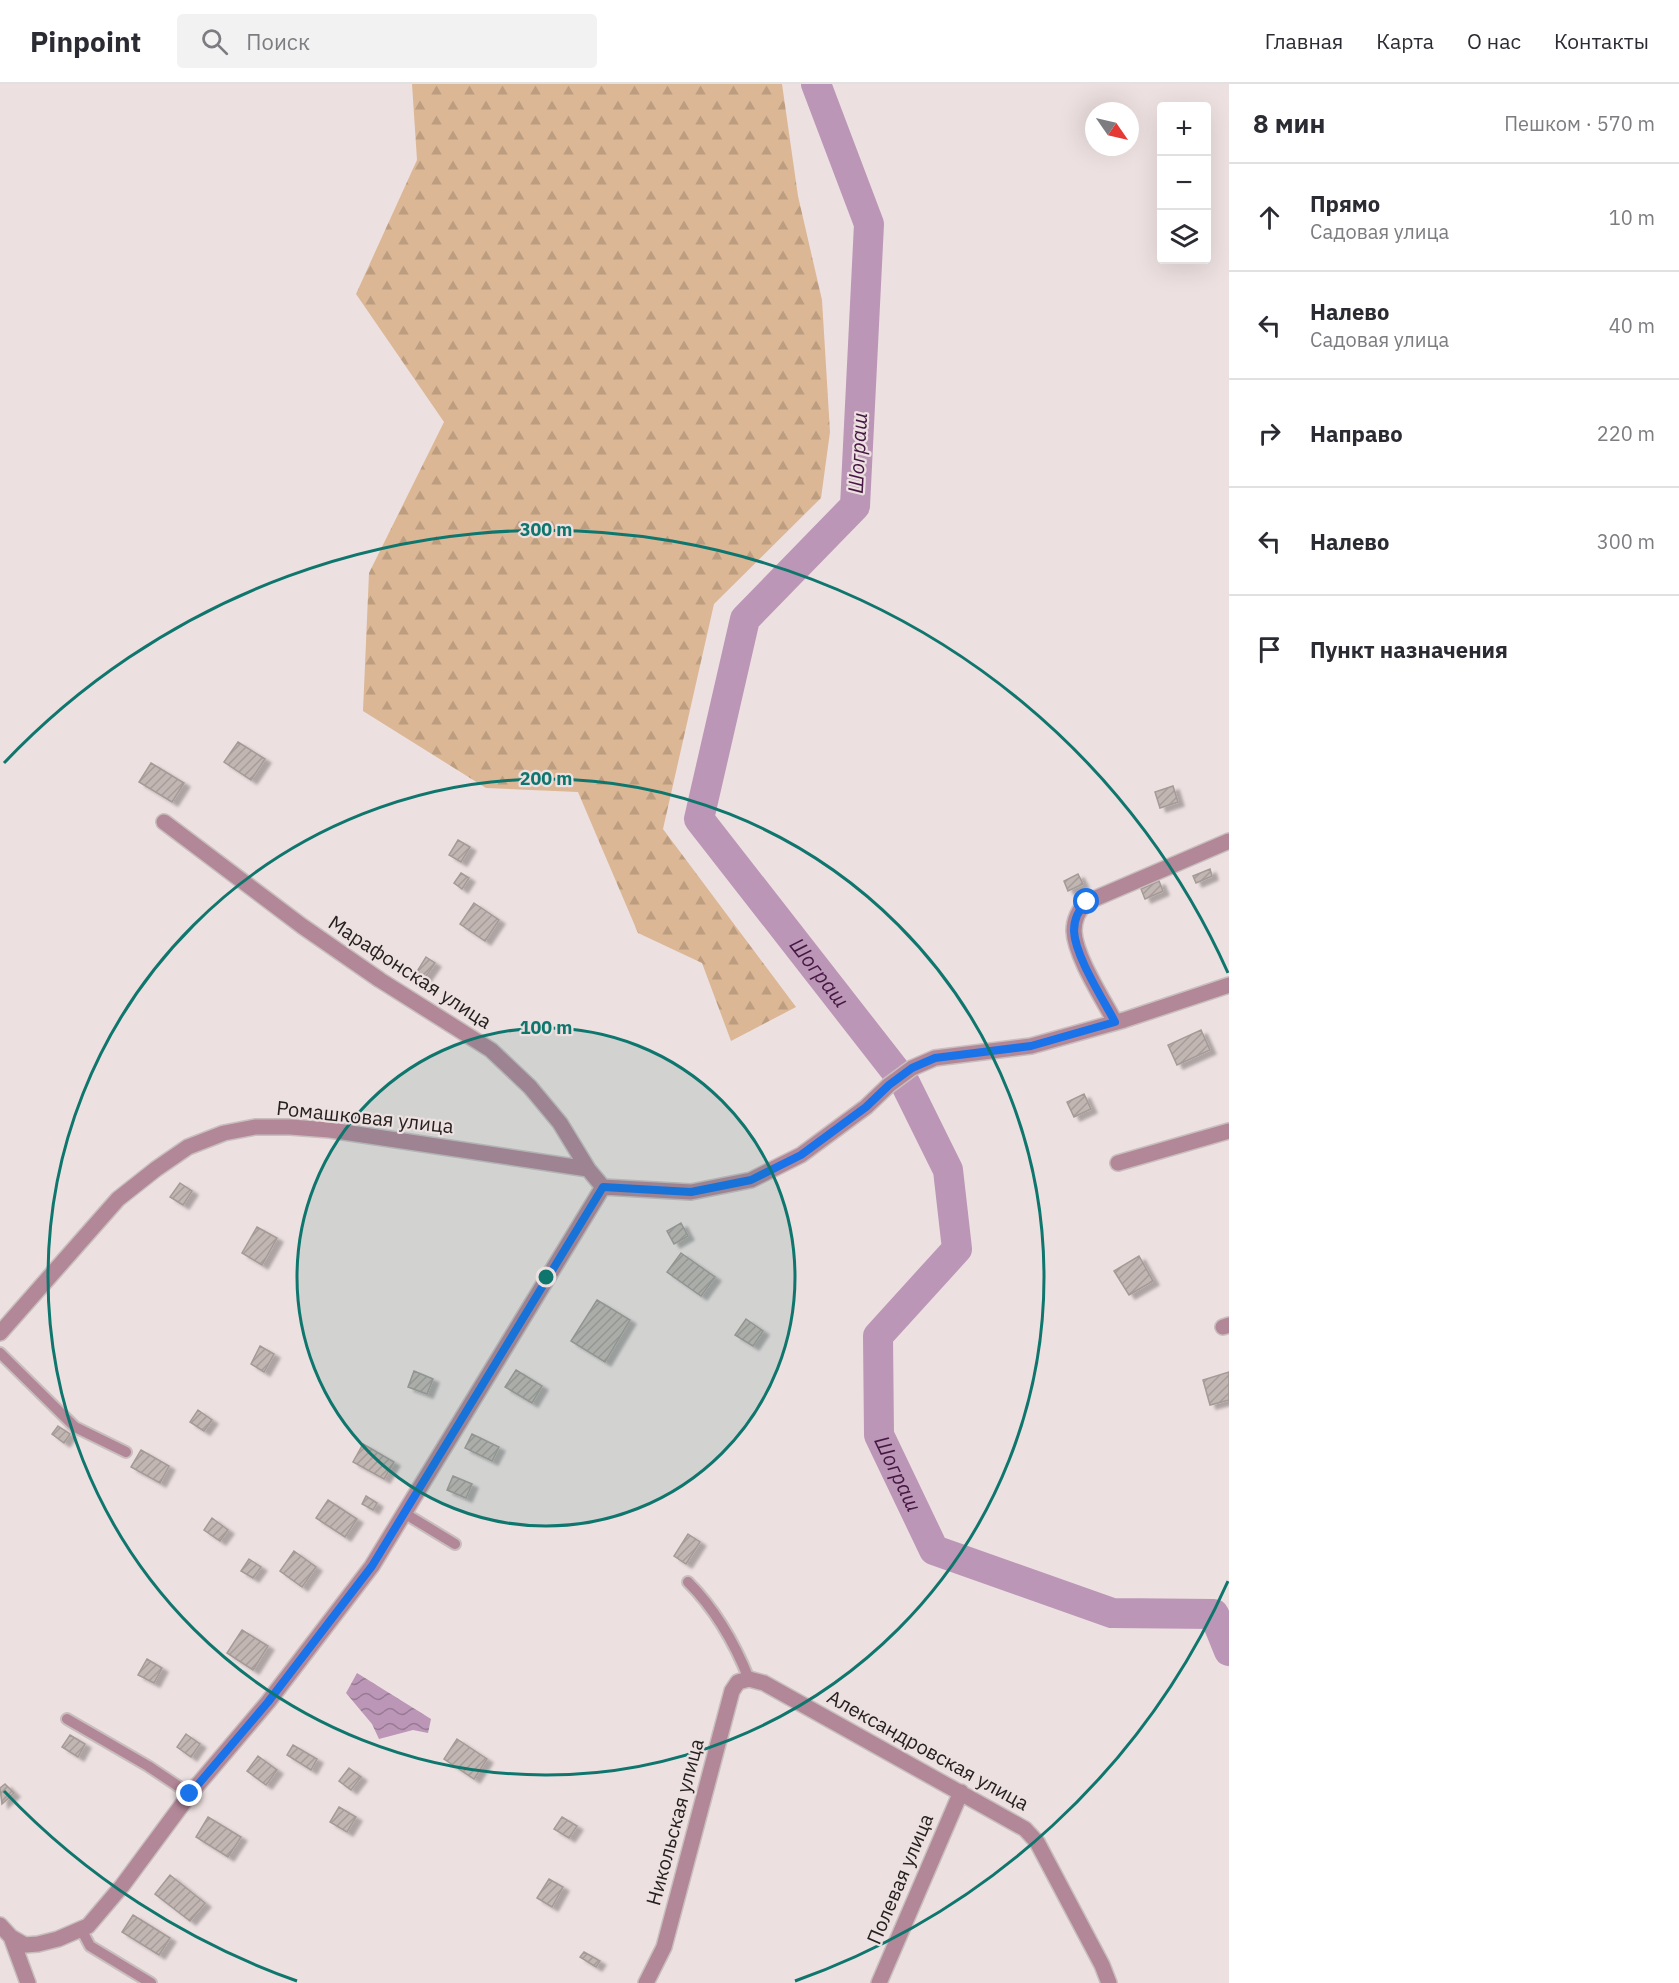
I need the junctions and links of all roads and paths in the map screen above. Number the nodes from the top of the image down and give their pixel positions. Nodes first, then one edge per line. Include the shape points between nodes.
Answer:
1 (164, 822) dead end
2 (1229, 841) edge
3 (1229, 986) edge
4 (1115, 1022) junction
5 (1229, 1131) edge
6 (1118, 1163) dead end
7 (588, 1169) junction
8 (603, 1187) junction
9 (0, 1333) edge
10 (0, 1353) edge
11 (126, 1452) dead end
12 (404, 1513) junction
13 (455, 1544) dead end
14 (688, 1582) dead end
15 (749, 1679) junction
16 (67, 1719) dead end
17 (961, 1792) junction
18 (190, 1794) junction
19 (0, 1925) edge
20 (81, 1929) junction
21 (11, 1937) junction
22 (28, 1983) edge
23 (151, 1983) edge
24 (646, 1983) edge
25 (879, 1983) edge
26 (1109, 1983) edge

1 - 7 street, Марафонская улица via 302,926 491,1050 530,1087 560,1124
2 - 4 street via 1087,902 1079,909 1074,931 1081,958
3 - 4 street
4 - 8 street via 1031,1046 935,1058 912,1068 801,1155 751,1180 691,1192
5 - 6 street
7 - 8 street, Марафонская улица
7 - 9 street, Ромашковая улица via 290,1127 255,1127 224,1133 188,1147 118,1199
8 - 12 street
10 - 11 lane via 75,1427
12 - 13 lane
12 - 18 street via 372,1566 268,1702
14 - 15 lane via 703,1597 737,1648
15 - 17 street, Александровская улица via 764,1683
15 - 24 street, Никольская улица via 738,1682 732,1691 664,1947
16 - 18 lane
17 - 25 street, Полевая улица
17 - 26 street, Александровская улица via 1026,1829 1037,1842
18 - 20 street via 122,1886
19 - 21 street
20 - 21 street via 38,1944 25,1945
20 - 23 lane via 90,1946
21 - 22 street

